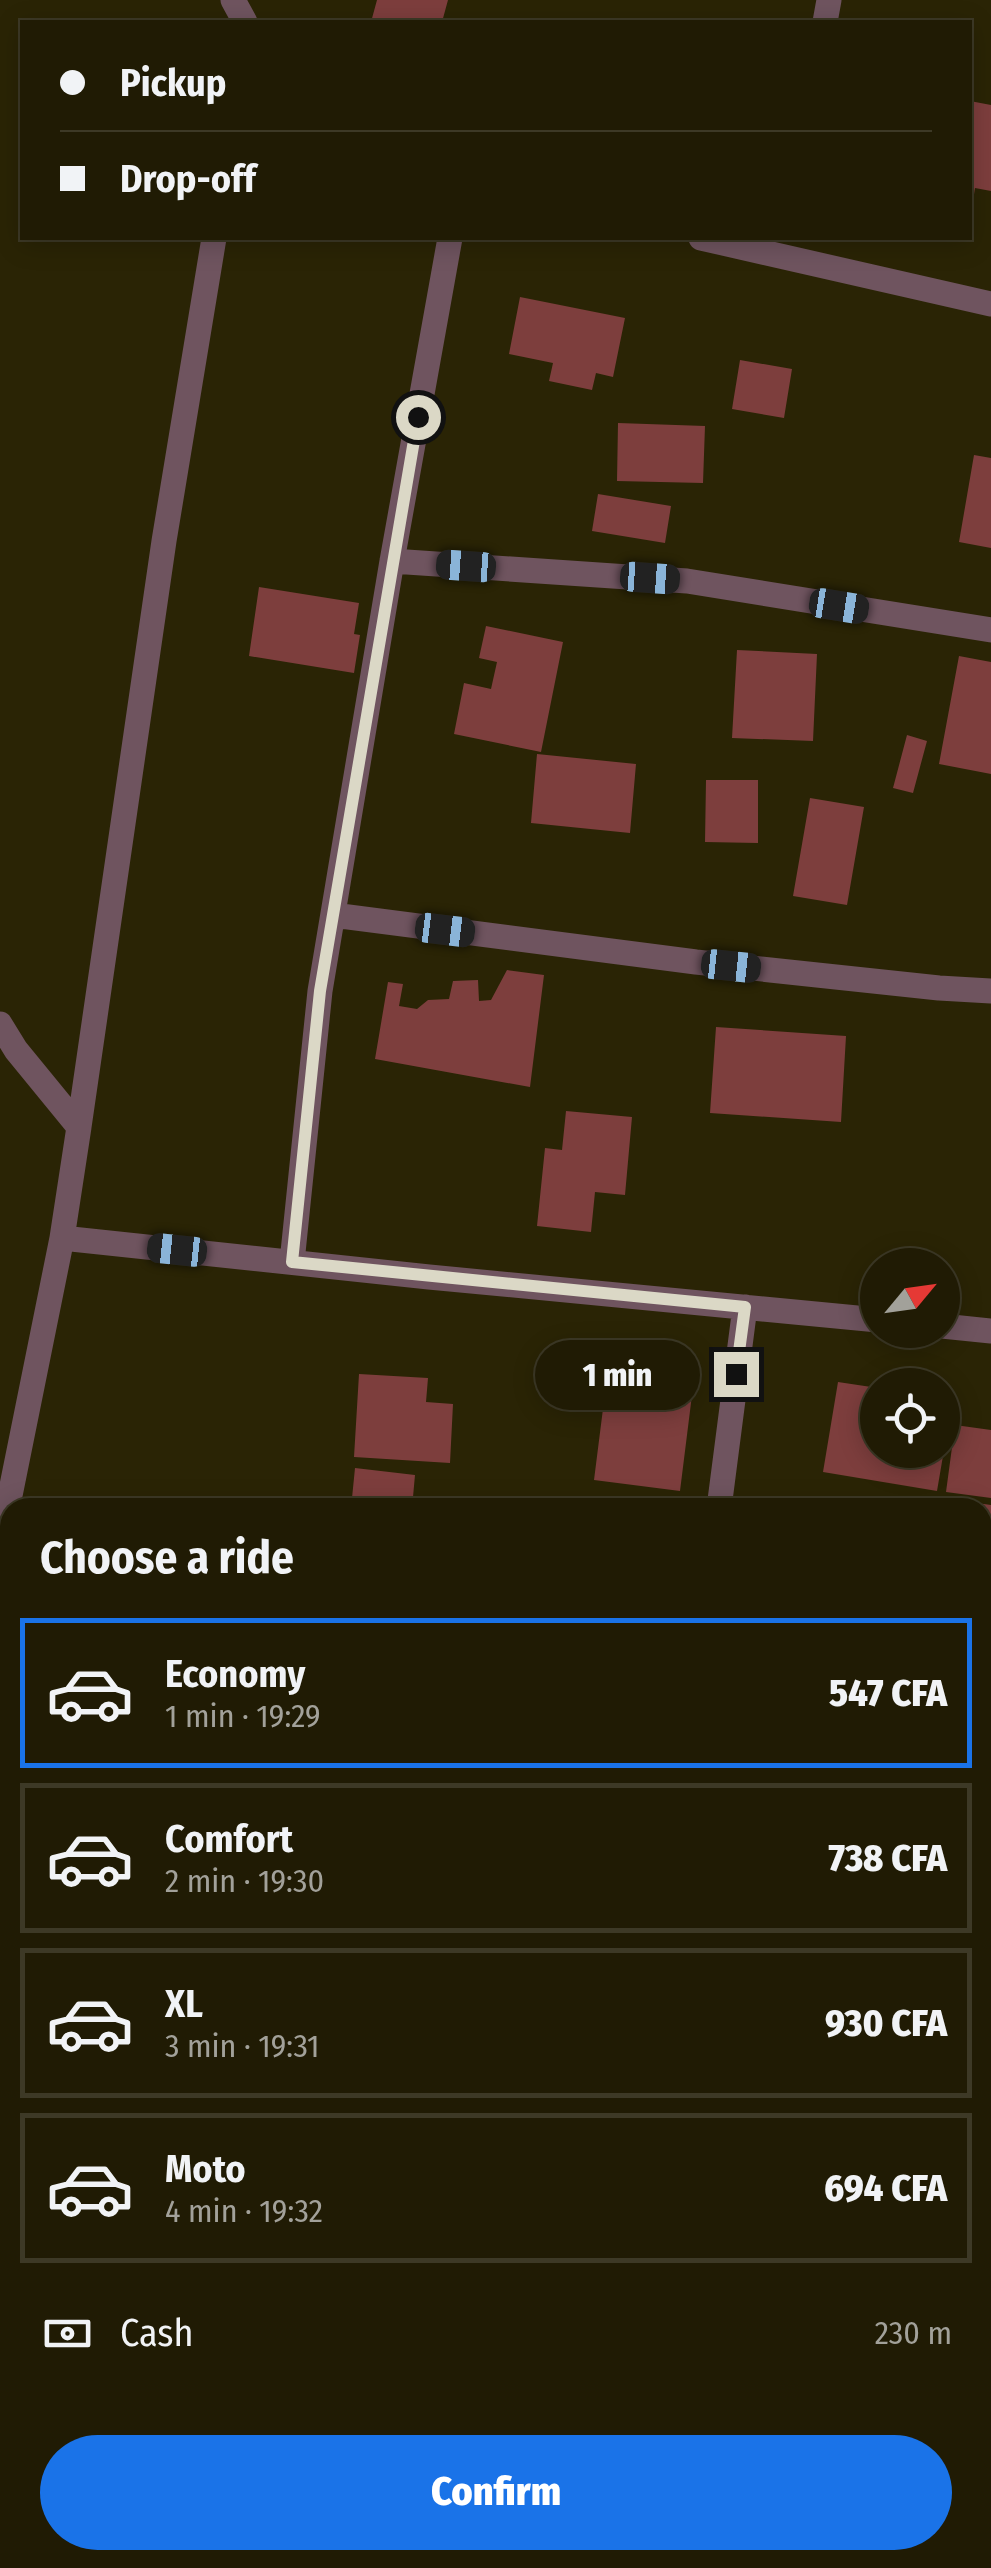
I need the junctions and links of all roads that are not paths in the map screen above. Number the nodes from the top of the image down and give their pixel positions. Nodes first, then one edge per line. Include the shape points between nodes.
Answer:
1 (214, 240) edge
2 (450, 240) edge
3 (720, 240) edge
4 (757, 244) edge
5 (991, 304) edge
6 (392, 561) junction
7 (991, 630) edge
8 (333, 915) junction
9 (991, 991) edge
10 (0, 1024) edge
11 (79, 1127) junction
12 (62, 1238) junction
13 (292, 1262) junction
14 (745, 1307) junction
15 (860, 1318) edge
16 (960, 1327) edge
17 (991, 1330) edge
18 (9, 1498) edge
19 (720, 1498) edge

1 - 11 street
2 - 6 street
3 - 4 street
4 - 5 street
6 - 7 street via 687,581
6 - 8 street
8 - 9 street via 696,962
8 - 13 street
10 - 11 street
11 - 12 street
12 - 13 street
12 - 18 street
13 - 14 street
14 - 15 street
14 - 19 street
16 - 17 street

